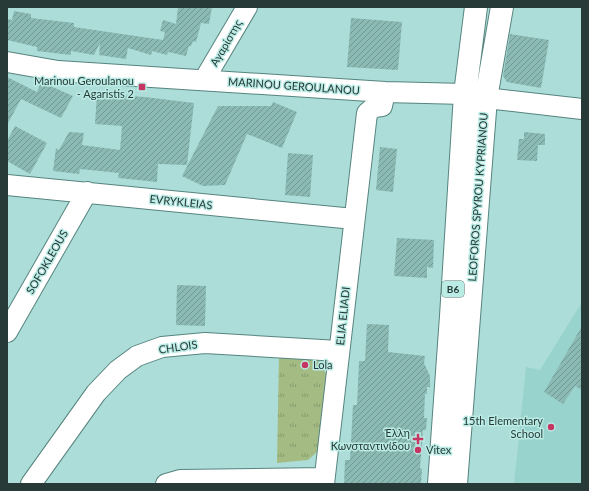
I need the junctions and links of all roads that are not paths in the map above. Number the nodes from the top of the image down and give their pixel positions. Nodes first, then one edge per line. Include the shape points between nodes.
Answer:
1 (247, 7) edge
2 (476, 7) edge
3 (502, 7) edge
4 (7, 62) edge
5 (204, 80) junction
6 (385, 92) junction
7 (465, 94) junction
8 (486, 98) junction
9 (582, 109) edge
10 (7, 185) edge
11 (87, 192) junction
12 (354, 219) junction
13 (7, 332) edge
14 (339, 351) junction
15 (324, 481) edge
16 (31, 484) edge
17 (166, 484) edge
18 (439, 484) edge
19 (456, 484) edge

1 - 5 street, Αγαρίστης
2 - 7 main road, LEOFOROS SPYROU KYPRIANOU / B6
3 - 8 main road, LEOFOROS SPYROU KYPRIANOU / B6
4 - 5 street, MARINOU GEROULANOU via 58,71
5 - 6 street, MARINOU GEROULANOU
6 - 7 street, MARINOU GEROULANOU
6 - 12 street, ELIA ELIADI via 382,106 374,107 367,113
7 - 8 street, MARINOU GEROULANOU
7 - 18 main road, LEOFOROS SPYROU KYPRIANOU / B6
8 - 9 street, MARINOU GEROULANOU
8 - 19 main road, LEOFOROS SPYROU KYPRIANOU / B6
10 - 11 street, EVRYKLEIAS
11 - 12 street, EVRYKLEIAS
11 - 13 street, SOFOKLEOUS
12 - 14 street, ELIA ELIADI
14 - 15 street, ELIA ELIADI
14 - 16 street, CHLOIS via 205,343 162,347 137,356 118,370 96,393
15 - 17 street via 180,480

